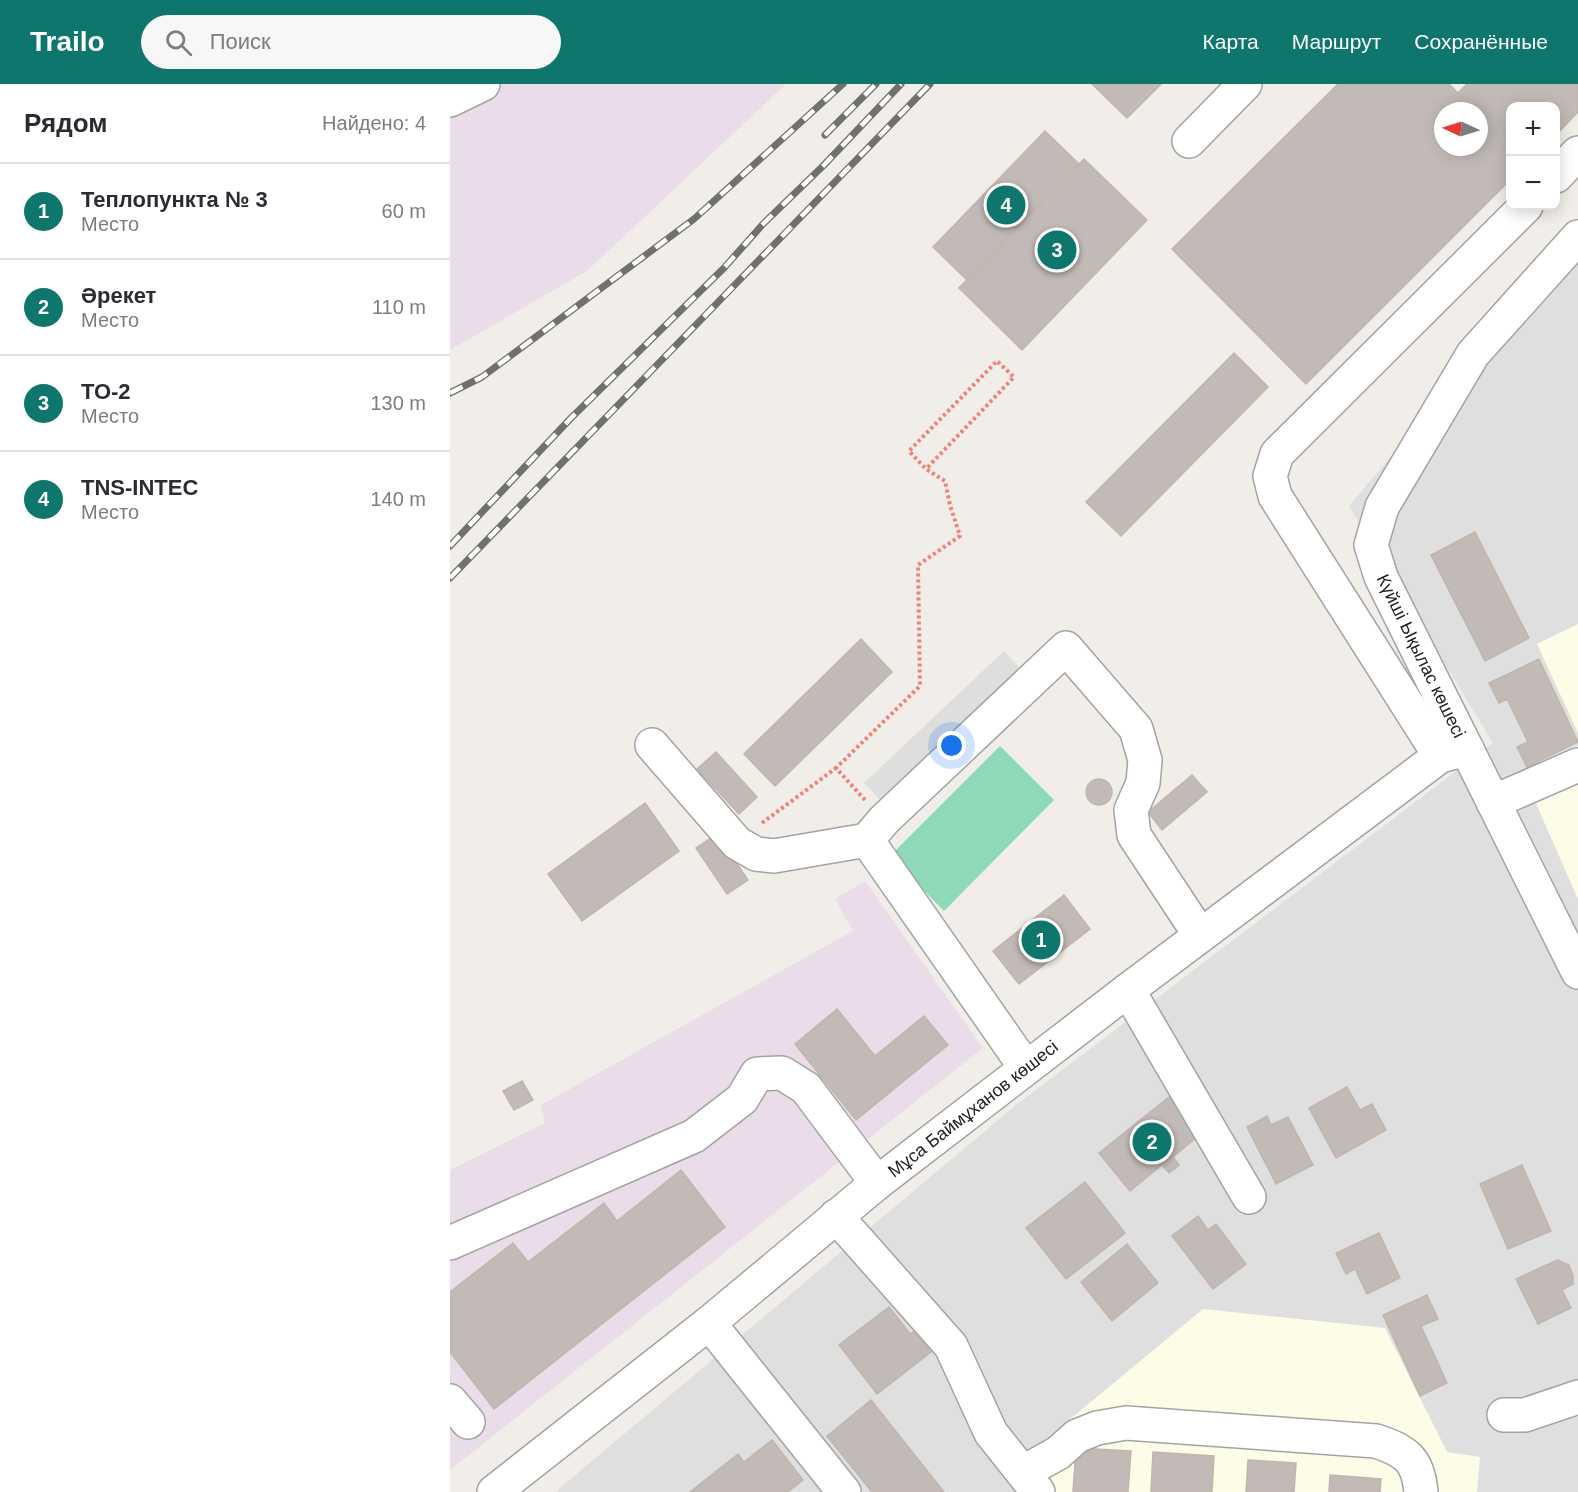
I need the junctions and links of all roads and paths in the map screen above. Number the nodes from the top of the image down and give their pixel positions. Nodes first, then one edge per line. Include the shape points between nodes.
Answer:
1 (483, 84) edge
2 (1245, 84) edge
3 (450, 100) edge
4 (1189, 141) dead end
5 (1578, 153) edge
6 (1560, 172) edge
7 (1522, 210) edge
8 (1578, 237) edge
9 (926, 469) junction
10 (652, 745) dead end
11 (1453, 753) junction
12 (1578, 765) edge
13 (836, 768) junction
14 (1493, 802) junction
15 (876, 830) junction
16 (736, 843) junction
17 (1200, 935) junction
18 (1578, 972) edge
19 (1128, 990) junction
20 (1026, 1068) junction
21 (877, 1183) junction
22 (1248, 1197) dead end
23 (836, 1216) junction
24 (450, 1243) edge
25 (709, 1323) junction
26 (1578, 1397) edge
27 (1504, 1415) dead end
28 (1031, 1482) edge
29 (494, 1492) edge
30 (844, 1492) edge
31 (1421, 1492) edge

1 - 3 street
2 - 4 street
5 - 6 street
7 - 11 street via 1277,454 1270,476 1275,496
8 - 11 street, Күйші Ықылас көшесі via 1473,354 1382,507 1371,545
9 - 9 path via 1014,377 997,361 909,452
9 - 13 path via 945,481 960,536 918,565 920,686
10 - 16 street
11 - 14 street, Күйші Ықылас көшесі
11 - 17 street, Мұса Баймұханов көшесі
12 - 14 street
13 - 15 path
13 - 16 path
14 - 18 street, Күйші Ықылас көшесі
15 - 16 street via 774,856 756,854
15 - 17 street via 1066,648 1136,729 1145,760 1143,783 1131,810 1134,835
15 - 20 street
17 - 19 street, Мұса Баймұханов көшесі
19 - 20 street, Мұса Баймұханов көшесі
19 - 22 street
20 - 21 street, Мұса Баймұханов көшесі
21 - 23 street, Мұса Баймұханов көшесі
21 - 24 street via 806,1088 782,1073 757,1074 742,1099 694,1137
23 - 25 street, Мұса Баймұханов көшесі
23 - 28 street via 951,1346 992,1433
25 - 29 street, Мұса Баймұханов көшесі
25 - 30 street
26 - 27 street via 1525,1415
28 - 31 street via 1077,1436 1126,1423 1376,1441 1398,1448 1411,1461 1419,1473

